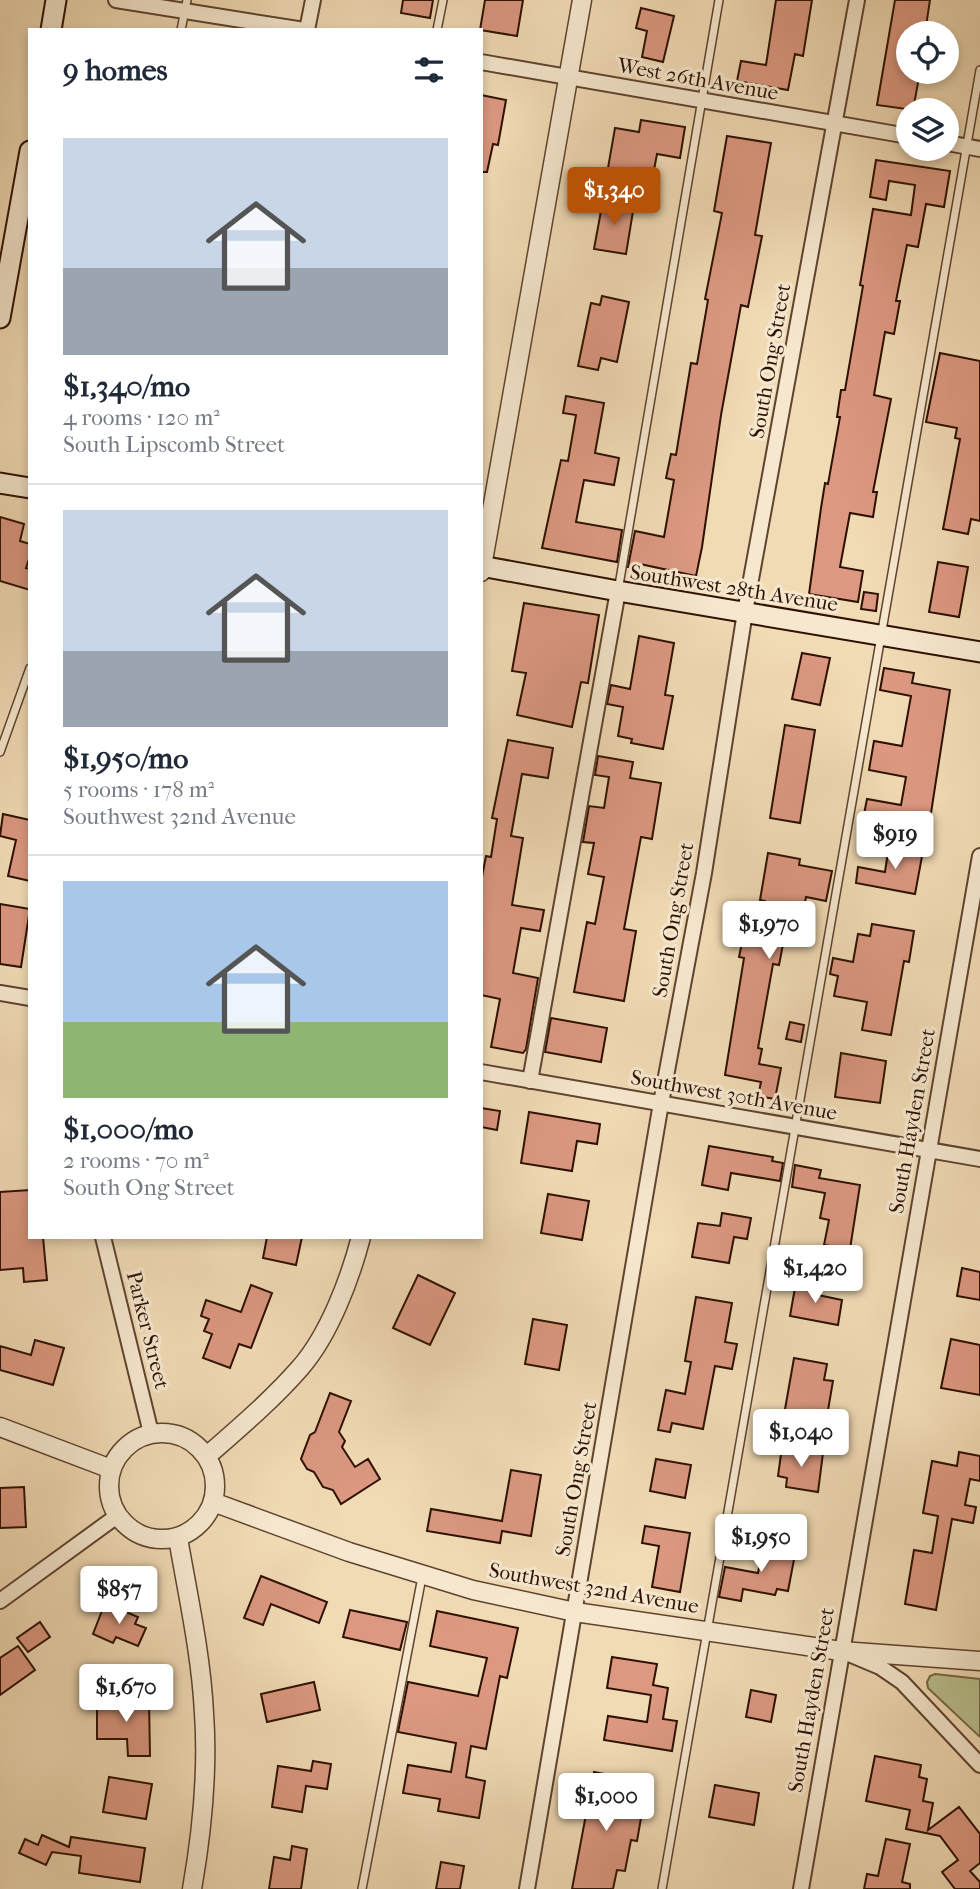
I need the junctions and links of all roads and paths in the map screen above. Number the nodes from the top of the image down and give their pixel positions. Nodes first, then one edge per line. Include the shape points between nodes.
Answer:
1 (56, 0) edge
2 (116, 0) edge
3 (313, 0) edge
4 (443, 0) edge
5 (582, 0) edge
6 (719, 0) edge
7 (857, 0) edge
8 (186, 5) edge
9 (51, 28) edge
10 (181, 28) edge
11 (295, 28) edge
12 (306, 28) edge
13 (437, 28) edge
14 (483, 62) edge
15 (980, 70) edge
16 (568, 78) junction
17 (702, 101) junction
18 (836, 123) junction
19 (896, 134) edge
20 (973, 148) edge
21 (28, 162) edge
22 (0, 318) edge
23 (0, 483) edge
24 (28, 488) edge
25 (483, 562) edge
26 (483, 568) edge
27 (618, 591) junction
28 (745, 612) junction
29 (882, 635) junction
30 (980, 652) edge
31 (28, 674) edge
32 (0, 752) edge
33 (980, 856) edge
34 (0, 993) edge
35 (28, 998) edge
36 (483, 1072) edge
37 (530, 1081) junction
38 (661, 1102) junction
39 (796, 1127) junction
40 (928, 1150) junction
41 (980, 1159) edge
42 (103, 1239) edge
43 (361, 1239) edge
44 (0, 1427) edge
45 (151, 1433) junction
46 (207, 1456) junction
47 (111, 1469) junction
48 (213, 1502) junction
49 (117, 1516) junction
50 (178, 1538) junction
51 (422, 1574) junction
52 (0, 1601) edge
53 (575, 1612) junction
54 (708, 1631) junction
55 (841, 1651) junction
56 (980, 1658) edge
57 (980, 1765) edge
58 (192, 1889) edge
59 (362, 1889) edge
60 (527, 1889) edge
61 (662, 1889) edge
62 (801, 1889) edge

1 - 9 main road
2 - 8 street
3 - 12 street
4 - 13 lane
5 - 16 street
6 - 17 lane
7 - 18 street, South Ong Street
8 - 10 lane
8 - 11 street
14 - 16 street, West 26th Avenue
15 - 20 lane
16 - 17 street, West 26th Avenue
16 - 25 street
17 - 18 street, West 26th Avenue
17 - 27 lane
18 - 19 street, West 26th Avenue
18 - 28 street, South Ong Street
20 - 29 lane
21 - 22 main road
23 - 24 main road
26 - 27 main road, Southwest 28th Avenue
27 - 28 main road, Southwest 28th Avenue
27 - 37 street
28 - 29 main road, Southwest 28th Avenue
28 - 38 street, South Ong Street via 704,873
29 - 30 main road, Southwest 28th Avenue
29 - 39 lane
31 - 32 lane
33 - 40 street, South Hayden Street
34 - 35 street
36 - 37 street, Southwest 30th Avenue
37 - 38 street, Southwest 30th Avenue
38 - 39 street, Southwest 30th Avenue
38 - 53 street, South Ong Street
39 - 40 street, Southwest 30th Avenue
39 - 54 lane
40 - 41 street, Southwest 30th Avenue
40 - 55 street, South Hayden Street
42 - 45 street, Parker Street
43 - 46 street via 351,1276 302,1366
44 - 47 street
45 - 46 street via 176,1434
45 - 47 street via 126,1446
46 - 48 street via 216,1486
47 - 49 street via 109,1493
48 - 50 street via 200,1524
48 - 51 street, Southwest 32nd Avenue
49 - 50 street via 145,1537
49 - 52 street
50 - 58 street via 205,1714
51 - 53 street, Southwest 32nd Avenue
51 - 59 lane
53 - 54 street, Southwest 32nd Avenue
53 - 60 street, South Ong Street
54 - 55 street, Southwest 32nd Avenue
54 - 61 lane
55 - 56 street, Southwest 32nd Avenue
55 - 57 street via 902,1682
55 - 62 street, South Hayden Street

